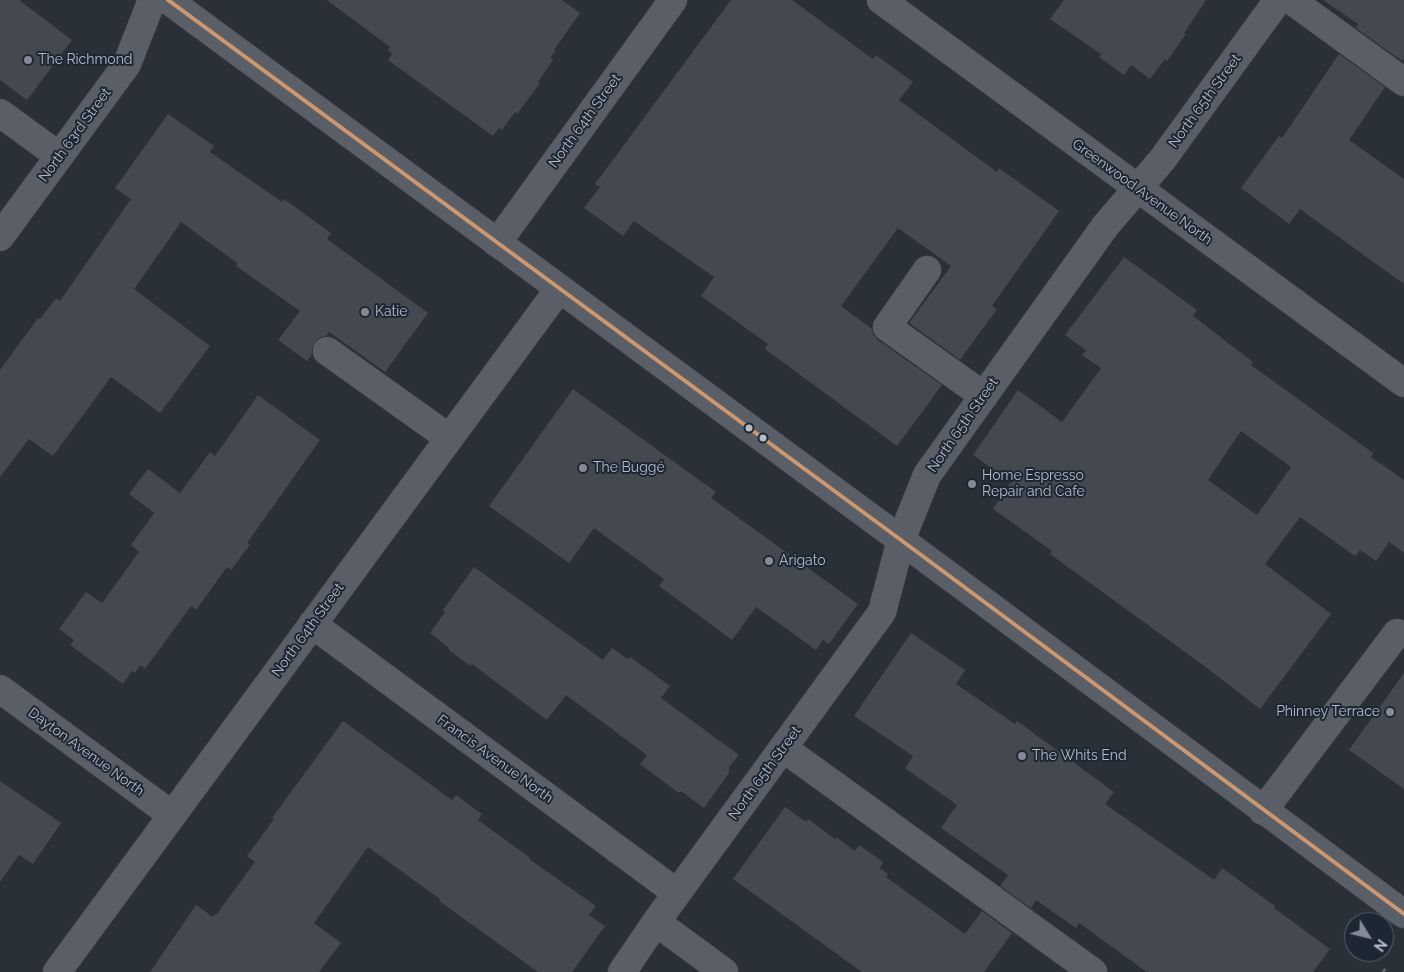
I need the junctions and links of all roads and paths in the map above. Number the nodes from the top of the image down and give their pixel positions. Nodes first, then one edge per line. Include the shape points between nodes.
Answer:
1 (152, 0) edge
2 (168, 0) edge
3 (673, 0) edge
4 (881, 0) edge
5 (1278, 0) edge
6 (1291, 0) edge
7 (1404, 82) edge
8 (0, 113) edge
9 (59, 156) junction
10 (1138, 188) junction
11 (0, 237) edge
12 (497, 243) junction
13 (927, 270) dead end
14 (559, 288) junction
15 (327, 351) dead end
16 (1404, 383) edge
17 (984, 396) junction
18 (448, 438) junction
19 (901, 540) junction
20 (312, 624) junction
21 (1397, 633) dead end
22 (0, 689) edge
23 (783, 748) junction
24 (1263, 811) junction
25 (172, 815) junction
26 (677, 893) junction
27 (1404, 914) edge
28 (656, 922) junction
29 (1386, 968) dead end
30 (57, 972) edge
31 (622, 972) edge
32 (724, 972) edge
33 (1093, 972) edge
34 (1383, 972) edge

1 - 9 street, North 63rd Street via 127,64
2 - 12 street
3 - 12 street, North 64th Street
4 - 10 street, Greenwood Avenue North
5 - 10 street, North 65th Street via 1162,160
6 - 7 street
8 - 9 street
9 - 11 street, North 63rd Street
10 - 16 street, Greenwood Avenue North
10 - 17 street, North 65th Street via 1106,225
12 - 14 street
13 - 17 street via 887,327
14 - 18 street, North 64th Street
14 - 19 street
15 - 18 street
17 - 19 street, North 65th Street via 927,475
18 - 20 street, North 64th Street
19 - 23 street, North 65th Street via 882,612
19 - 24 street
20 - 25 street, North 64th Street
20 - 26 street, Francis Avenue North
21 - 24 street
22 - 25 street, Dayton Avenue North
23 - 26 street, North 65th Street
23 - 33 street
24 - 27 street
25 - 30 street, North 64th Street
26 - 28 street, North 65th Street
28 - 31 street, North 65th Street
28 - 32 street
29 - 34 path

